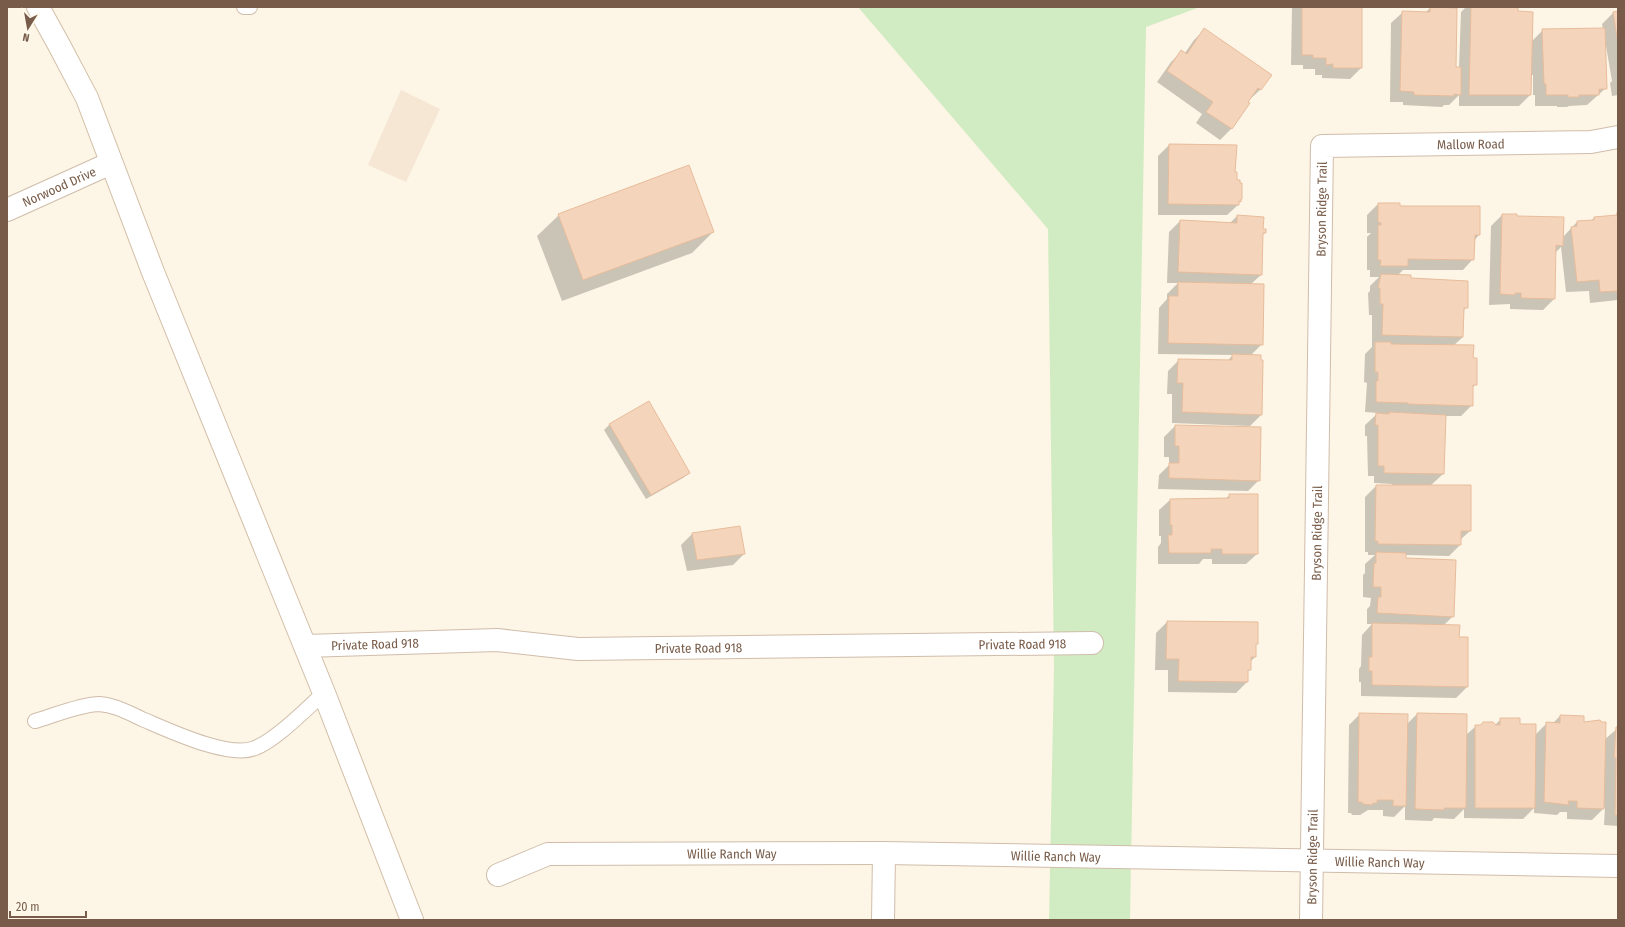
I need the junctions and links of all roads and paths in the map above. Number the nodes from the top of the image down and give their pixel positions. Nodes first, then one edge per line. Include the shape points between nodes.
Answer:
1 (38, 7) edge
2 (244, 7) edge
3 (250, 7) edge
4 (1618, 138) edge
5 (1322, 146) joint
6 (111, 163) junction
7 (7, 210) edge
8 (1092, 643) dead end
9 (305, 646) junction
10 (324, 693) junction
11 (35, 721) dead end
12 (884, 853) junction
13 (1312, 860) junction
14 (1618, 866) edge
15 (498, 875) dead end
16 (412, 920) edge
17 (883, 920) edge
18 (1311, 920) edge

1 - 6 street via 87,98
2 - 3 lane
4 - 5 street, Mallow Road via 1591,142
5 - 13 street, Bryson Ridge Trail
6 - 7 street, Norwood Drive
6 - 9 street
8 - 9 street, Private Road 918 via 578,649 497,640
9 - 10 street
10 - 11 lane via 271,739 254,749 236,752 202,743 117,708 99,704
10 - 16 street
12 - 13 street, Willie Ranch Way
12 - 15 street, Willie Ranch Way via 548,854
12 - 17 street
13 - 14 street, Willie Ranch Way
13 - 18 street, Bryson Ridge Trail

